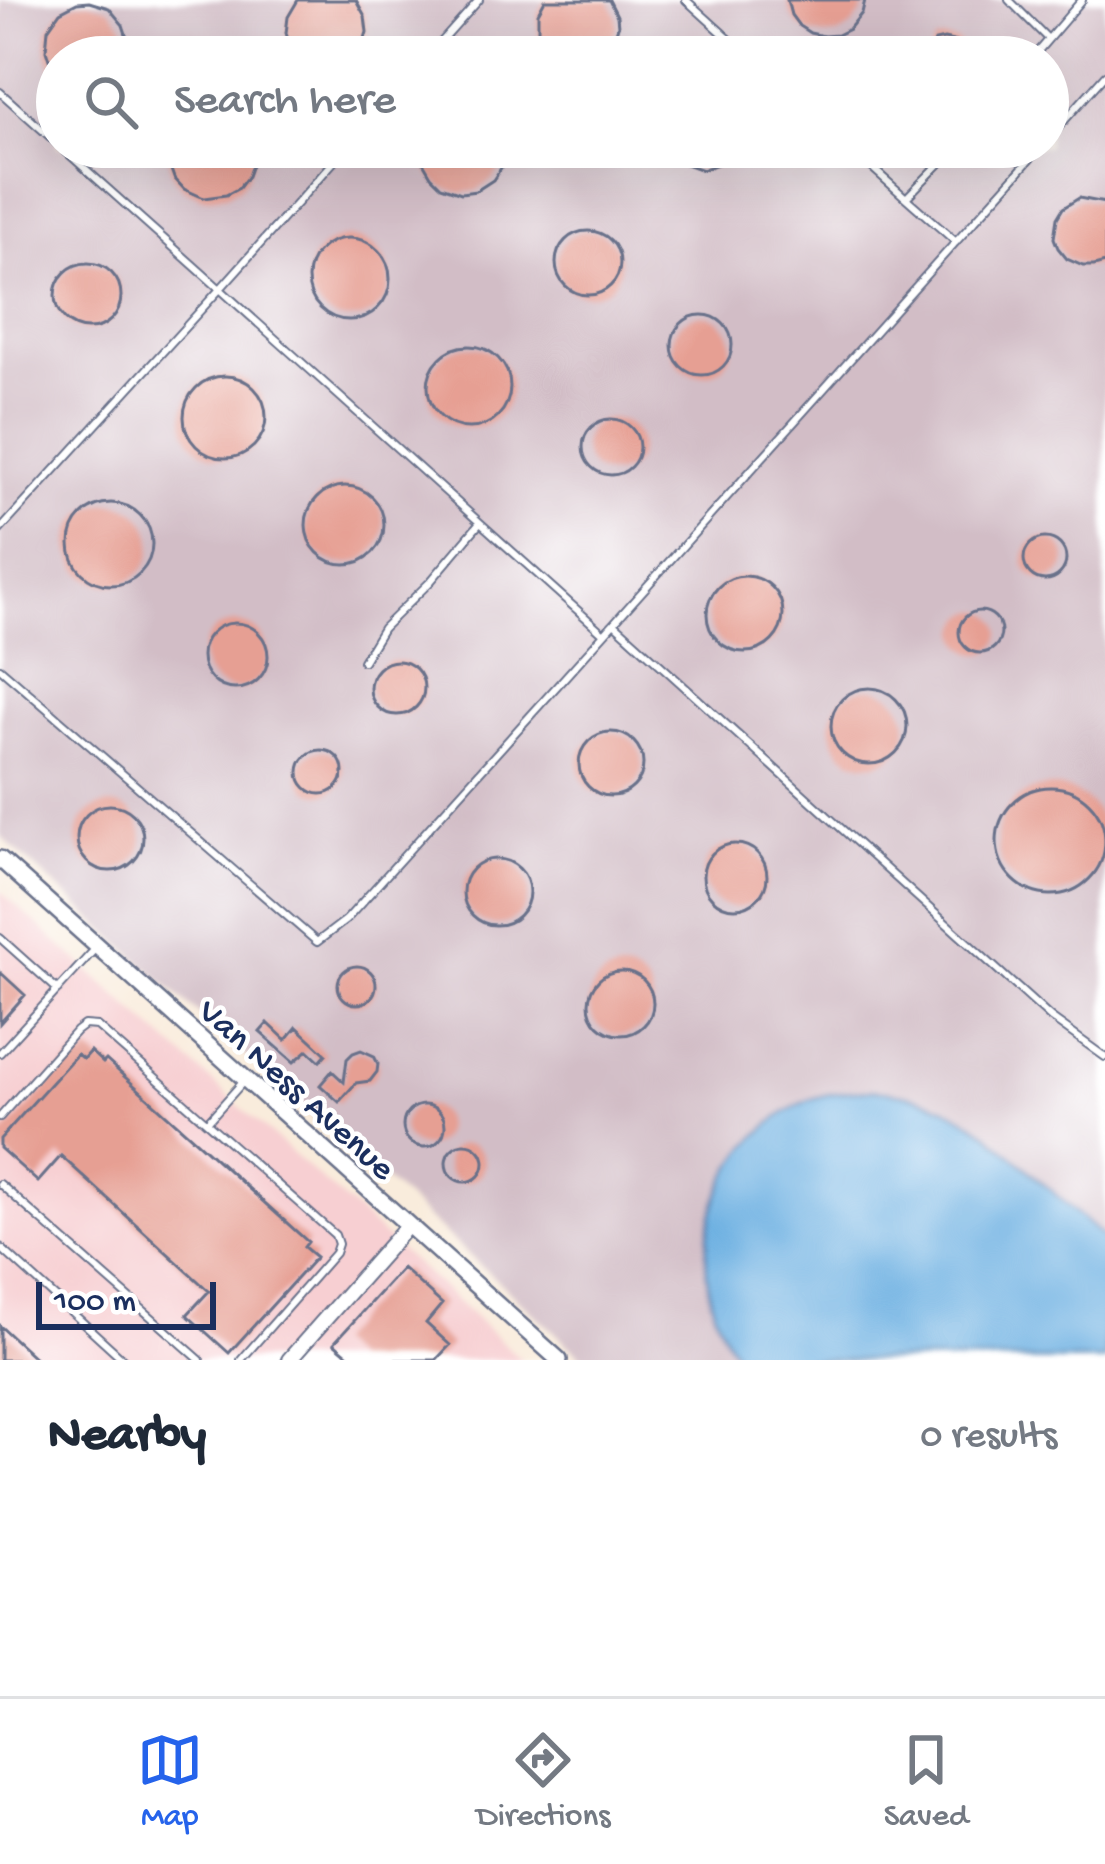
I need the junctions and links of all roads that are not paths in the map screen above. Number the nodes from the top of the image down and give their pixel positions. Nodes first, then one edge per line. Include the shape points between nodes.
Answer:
1 (479, 0) edge
2 (686, 0) edge
3 (1009, 0) edge
4 (1082, 0) edge
5 (447, 36) edge
6 (726, 36) edge
7 (1045, 36) edge
8 (1051, 36) edge
9 (1105, 75) edge
10 (0, 92) edge
11 (1069, 115) edge
12 (36, 124) edge
13 (85, 168) edge
14 (328, 168) edge
15 (872, 168) edge
16 (935, 168) edge
17 (1021, 168) edge
18 (906, 198) junction
19 (956, 242) junction
20 (220, 289) junction
21 (480, 523) junction
22 (0, 530) edge
23 (614, 623) junction
24 (604, 634) junction
25 (363, 661) dead end
26 (0, 668) edge
27 (0, 859) edge
28 (0, 938) edge
29 (98, 946) junction
30 (58, 990) junction
31 (0, 1053) edge
32 (1105, 1057) edge
33 (246, 1079) junction
34 (0, 1118) edge
35 (206, 1122) junction
36 (0, 1184) edge
37 (408, 1225) junction
38 (0, 1247) edge
39 (124, 1360) edge
40 (200, 1360) edge
41 (241, 1360) edge
42 (289, 1360) edge
43 (559, 1360) edge

1 - 5 lane
2 - 6 lane
3 - 7 lane
4 - 8 lane
9 - 11 lane
10 - 12 lane
13 - 20 lane
14 - 20 lane
15 - 18 lane
16 - 18 lane
17 - 19 lane
18 - 19 lane
19 - 23 lane
20 - 21 lane
20 - 22 lane
21 - 24 lane
21 - 25 lane via 398,610
23 - 24 lane
23 - 32 lane via 1051,1018
24 - 26 lane via 346,920 317,942
27 - 29 main road, Van Ness Avenue
28 - 30 lane
29 - 30 lane
29 - 33 main road, Van Ness Avenue
30 - 31 lane
33 - 35 lane
33 - 37 main road, Van Ness Avenue
34 - 35 lane via 76,1030 92,1025
35 - 41 lane via 338,1244
36 - 40 lane
37 - 42 street
37 - 43 main road, Van Ness Avenue
38 - 39 lane

